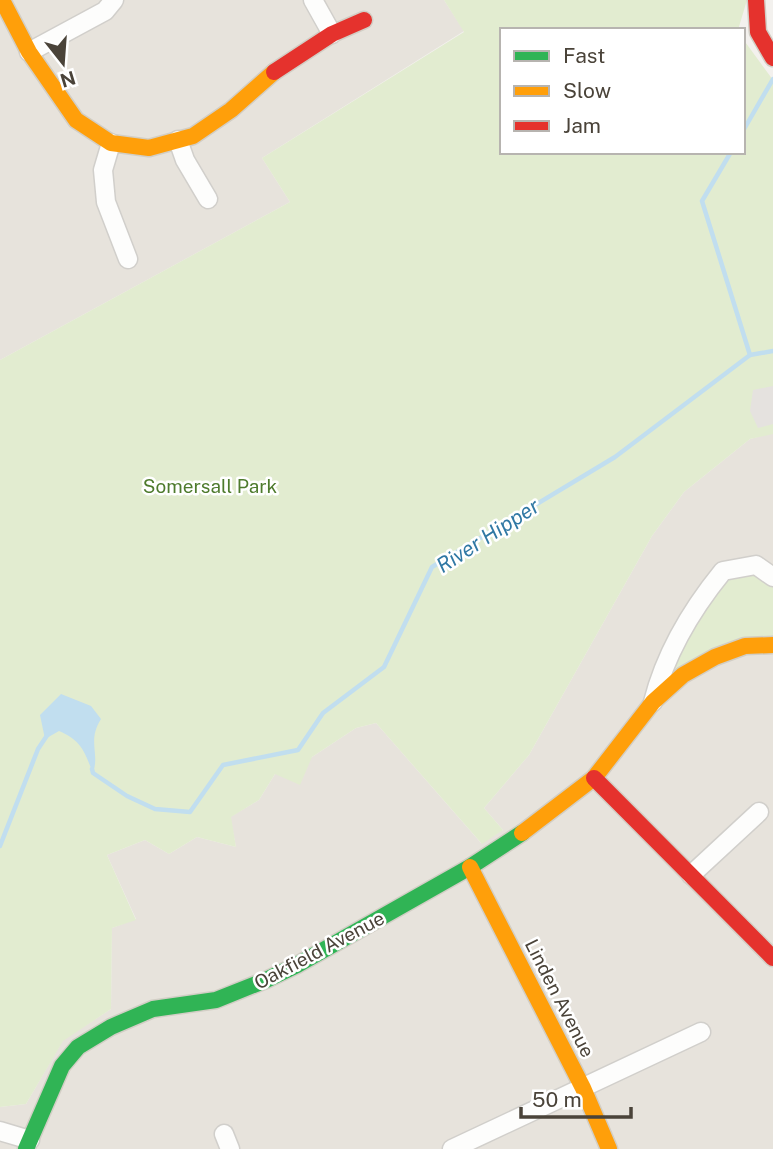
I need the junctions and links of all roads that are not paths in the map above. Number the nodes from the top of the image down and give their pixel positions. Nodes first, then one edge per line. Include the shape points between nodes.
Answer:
1 (2, 0) edge
2 (114, 0) edge
3 (313, 0) edge
4 (756, 0) edge
5 (363, 20) dead end
6 (332, 34) junction
7 (29, 52) junction
8 (771, 57) edge
9 (178, 140) junction
10 (111, 143) junction
11 (208, 199) dead end
12 (128, 259) dead end
13 (773, 577) edge
14 (773, 645) edge
15 (653, 702) junction
16 (594, 778) junction
17 (759, 812) dead end
18 (470, 867) junction
19 (691, 875) junction
20 (773, 958) edge
21 (701, 1032) dead end
22 (583, 1088) junction
23 (0, 1131) edge
24 (28, 1145) edge
25 (452, 1149) edge
26 (609, 1149) edge

1 - 7 street
2 - 7 street via 105,11
3 - 6 street
4 - 8 street via 758,32
5 - 6 street
6 - 9 street via 268,76 231,110 193,136
7 - 10 street via 76,120
9 - 10 street via 149,148
9 - 11 street
10 - 12 street via 103,170 106,202
13 - 15 street via 755,565 723,571 700,598 659,677
14 - 15 street, Oakfield Avenue via 745,646 715,657 683,675
15 - 16 street, Oakfield Avenue
16 - 18 street, Oakfield Avenue via 536,824
16 - 19 street
17 - 19 street
18 - 22 street, Linden Avenue
18 - 24 street, Oakfield Avenue via 266,980 216,1000 153,1010 78,1047 62,1066
19 - 20 street
21 - 22 street
22 - 25 street
22 - 26 street, Linden Avenue
23 - 24 street, Oakfield Avenue

